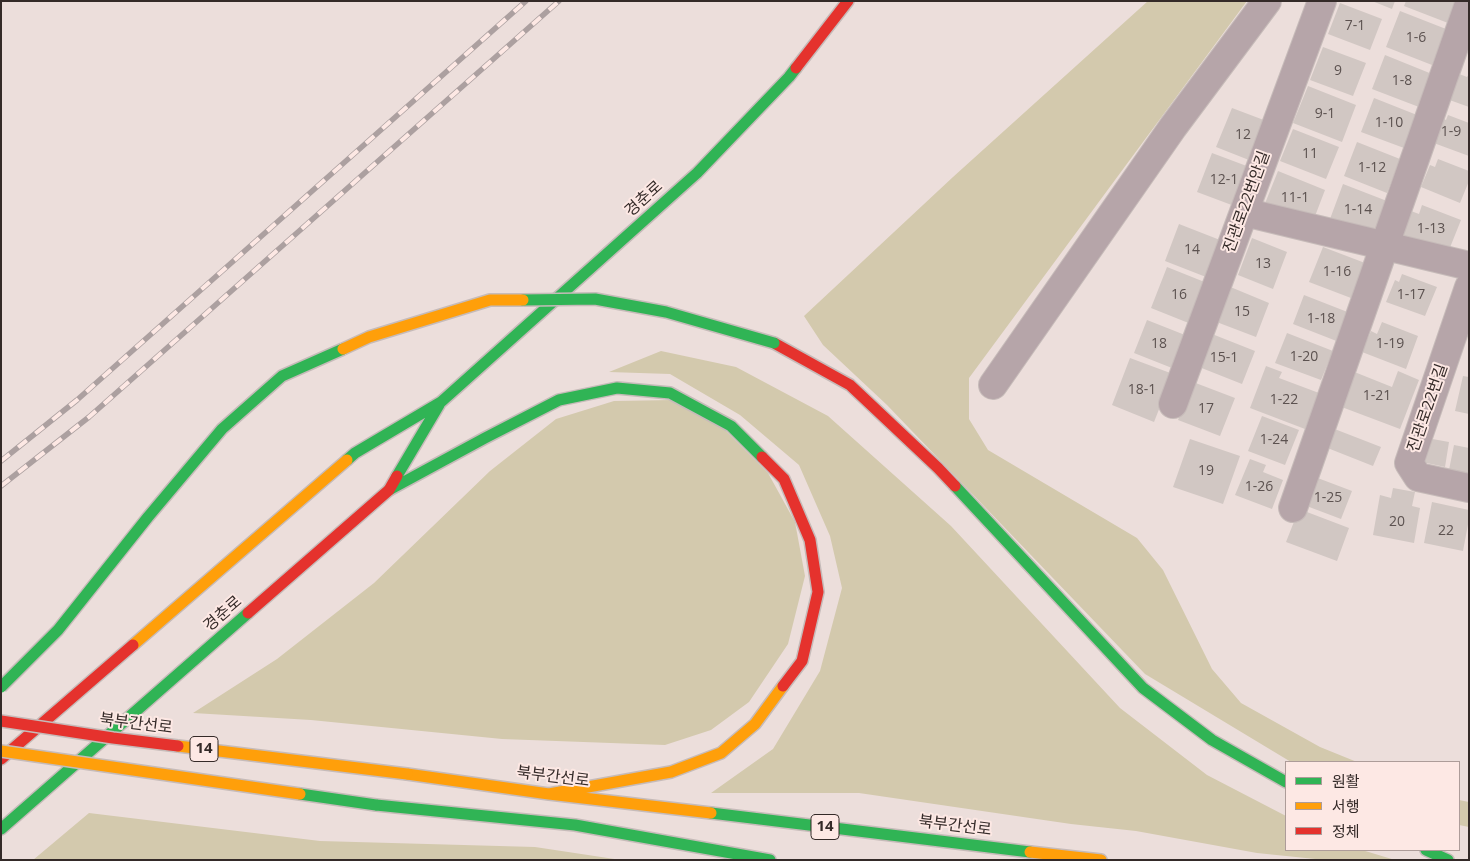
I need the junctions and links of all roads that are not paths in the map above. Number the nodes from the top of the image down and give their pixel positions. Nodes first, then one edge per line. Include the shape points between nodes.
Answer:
1 (848, 1) edge
2 (1267, 1) edge
3 (1322, 1) edge
4 (1469, 4) edge
5 (1244, 212) junction
6 (1384, 246) junction
7 (1469, 266) edge
8 (1469, 287) edge
9 (993, 385) dead end
10 (441, 402) junction
11 (1173, 404) dead end
12 (1469, 488) edge
13 (389, 490) junction
14 (1293, 508) dead end
15 (1, 687) edge
16 (1, 721) edge
17 (1, 751) edge
18 (1, 759) edge
19 (1285, 781) edge
20 (549, 794) junction
21 (1, 829) edge
22 (1428, 851) edge
23 (770, 860) edge
24 (1101, 860) edge
25 (1448, 860) edge

1 - 10 main road, 경춘로 via 789,77 697,173
2 - 9 street via 1173,127
3 - 5 street, 진관로22번안길
4 - 6 street
5 - 6 street
5 - 11 street, 진관로22번안길
6 - 7 street
6 - 14 street
8 - 12 street, 진관로22번길 via 1409,463 1418,477
10 - 13 main road, 경춘로
10 - 18 main road, 경춘로 via 355,453
13 - 20 main road via 559,400 617,388 670,393 731,426 784,480 810,540 818,592 802,661 779,693 755,724 721,754 670,772
13 - 21 main road, 경춘로
15 - 19 main road, bridge via 58,630 222,429 282,376 369,337 490,300 595,299 666,312 774,343 850,385 938,468 1143,688 1212,740
16 - 20 main road, 북부간선로 / 14, bridge
17 - 23 main road, 14, bridge via 376,806 575,825
20 - 24 main road, 북부간선로 / 14
22 - 25 main road

